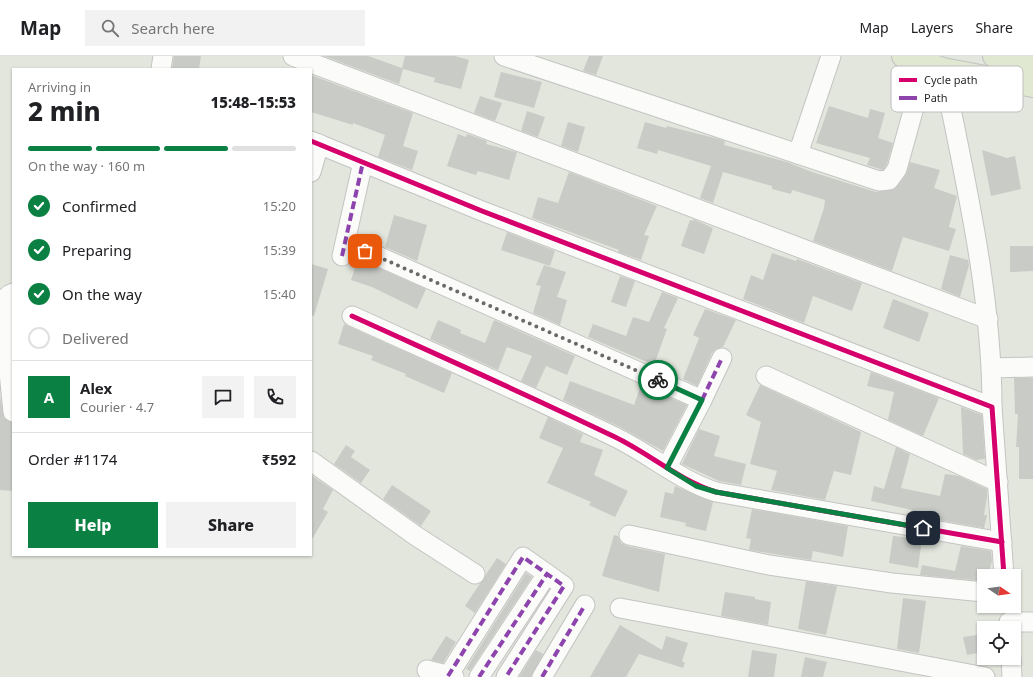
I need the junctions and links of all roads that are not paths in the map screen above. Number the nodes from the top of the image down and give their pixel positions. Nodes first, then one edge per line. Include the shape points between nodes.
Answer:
1 (163, 56) edge
2 (293, 56) edge
3 (504, 56) edge
4 (831, 56) edge
5 (903, 56) edge
6 (994, 56) edge
7 (1033, 64) edge
8 (935, 66) edge
9 (161, 68) edge
10 (1023, 84) edge
11 (1033, 86) edge
12 (918, 112) edge
13 (946, 112) edge
14 (315, 143) edge
15 (798, 154) junction
16 (363, 162) junction
17 (312, 165) edge
18 (12, 293) edge
19 (352, 316) dead end
20 (988, 319) junction
21 (722, 358) dead end
22 (1033, 367) edge
23 (992, 368) junction
24 (766, 376) dead end
25 (702, 400) junction
26 (12, 402) edge
27 (992, 407) junction
28 (12, 412) edge
29 (0, 413) edge
30 (312, 462) edge
31 (667, 468) junction
32 (998, 482) junction
33 (629, 535) dead end
34 (1002, 542) junction
35 (1004, 569) edge
36 (475, 574) dead end
37 (547, 574) junction
38 (977, 591) edge
39 (586, 605) dead end
40 (620, 608) dead end
41 (1009, 619) edge
42 (1033, 622) edge
43 (1011, 665) edge
44 (427, 670) dead end
45 (451, 676) edge
46 (479, 677) edge
47 (506, 677) edge
48 (542, 677) edge
49 (985, 677) edge
50 (1012, 677) edge

1 - 9 street
2 - 20 street
3 - 15 street
4 - 15 street
5 - 8 highway
6 - 7 highway
10 - 11 highway
12 - 15 street via 897,169 889,180 879,181
13 - 20 street via 980,258
14 - 16 street
14 - 17 street
16 - 25 street via 344,249
16 - 27 street via 482,211
18 - 26 street via 4,300 3,312
19 - 31 street via 557,409 624,442
20 - 23 street
21 - 25 street
22 - 23 street
23 - 27 street
24 - 32 street
25 - 31 street
27 - 32 street
28 - 29 street
30 - 36 street via 410,532
31 - 34 street via 696,486 716,492
32 - 34 street
33 - 38 street via 776,566 892,583
34 - 35 street
37 - 45 street via 523,557
37 - 46 street
37 - 47 street via 564,586
39 - 48 street
40 - 49 street
41 - 42 street
43 - 50 street
44 - 45 street

